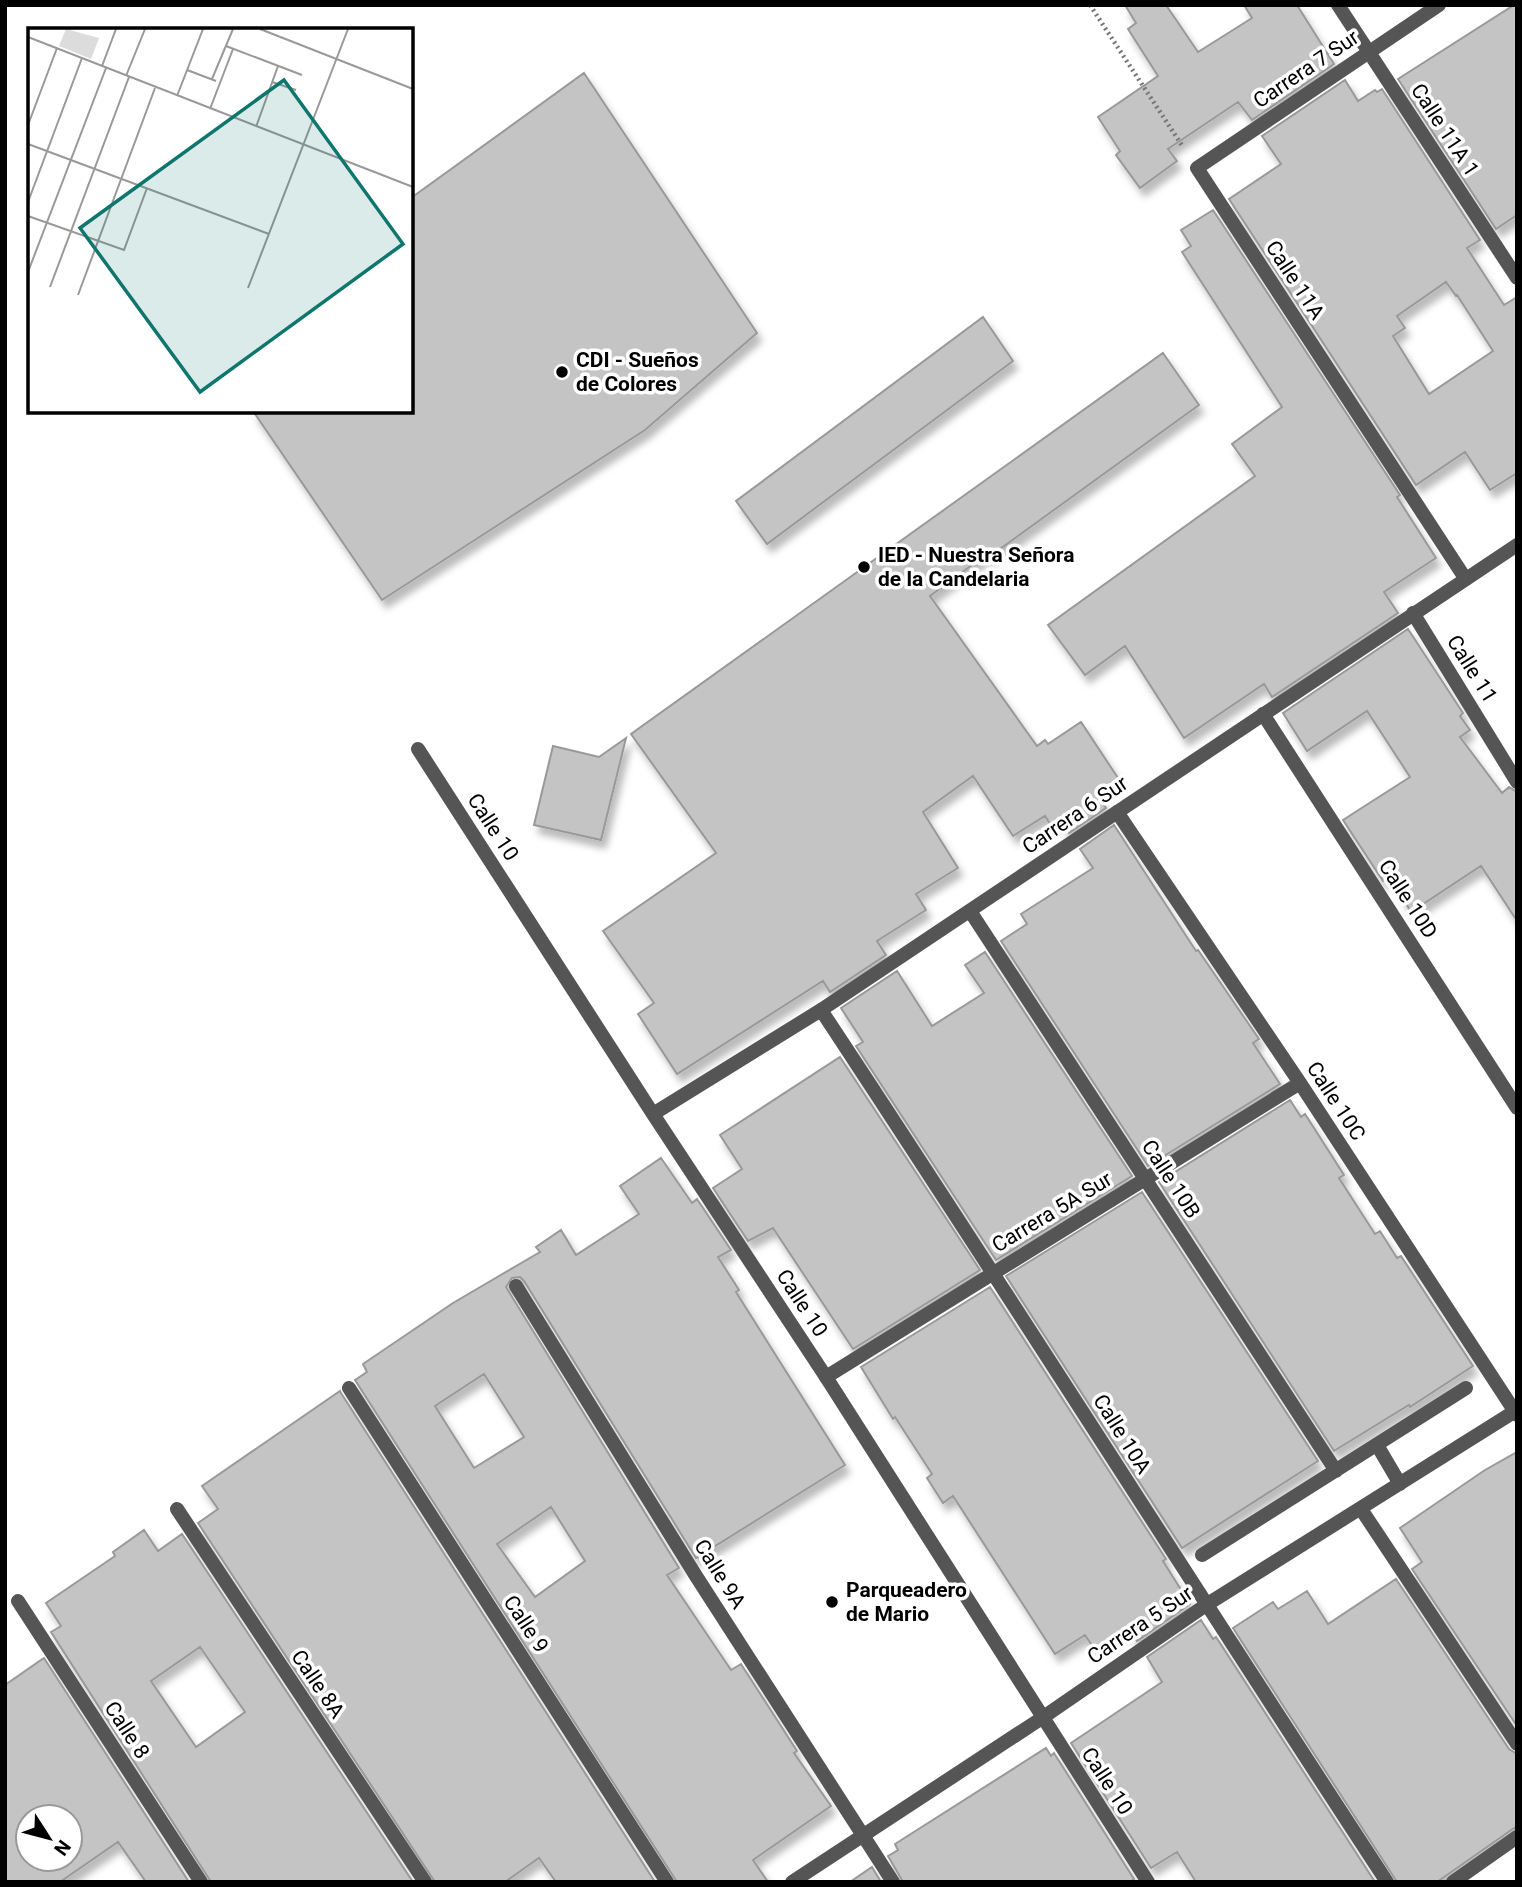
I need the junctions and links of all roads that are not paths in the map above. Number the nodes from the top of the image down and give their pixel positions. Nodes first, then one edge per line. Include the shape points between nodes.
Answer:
1 (1338, 5) edge
2 (1439, 5) edge
3 (1368, 51) junction
4 (1197, 168) joint
5 (1517, 278) edge
6 (1517, 545) edge
7 (1465, 578) junction
8 (1413, 613) junction
9 (1263, 714) junction
10 (418, 749) dead end
11 (1517, 782) edge
12 (1117, 812) junction
13 (970, 911) junction
14 (821, 1010) junction
15 (1300, 1083) junction
16 (1517, 1108) edge
17 (653, 1114) junction
18 (1146, 1180) junction
19 (994, 1272) junction
20 (516, 1286) dead end
21 (825, 1377) junction
22 (349, 1388) dead end
23 (1466, 1388) dead end
24 (1516, 1412) edge
25 (1377, 1445) junction
26 (1336, 1471) junction
27 (1400, 1484) junction
28 (177, 1509) dead end
29 (1361, 1509) junction
30 (1202, 1555) dead end
31 (18, 1601) dead end
32 (1206, 1605) junction
33 (1042, 1718) junction
34 (1517, 1744) edge
35 (863, 1835) junction
36 (1517, 1837) edge
37 (201, 1882) edge
38 (425, 1882) edge
39 (667, 1882) edge
40 (792, 1882) edge
41 (893, 1882) edge
42 (1148, 1882) edge
43 (1387, 1882) edge
44 (1452, 1882) edge

1 - 3 street, Calle 11A 1
2 - 3 street, Carrera 7 Sur
3 - 4 street, Carrera 7 Sur
3 - 5 street, Calle 11A 1
4 - 7 street, Calle 11A
6 - 7 street, Carrera 6 Sur
7 - 8 street, Carrera 6 Sur
8 - 9 street, Carrera 6 Sur
8 - 11 street, Calle 11
9 - 12 street, Carrera 6 Sur
9 - 16 street, Calle 10D
10 - 17 street, Calle 10
12 - 13 street, Carrera 6 Sur
12 - 15 street, Calle 10C
13 - 14 street, Carrera 6 Sur
13 - 18 street, Calle 10B
14 - 17 street, Carrera 6 Sur
14 - 19 street, Calle 10A
15 - 18 street, Carrera 5A Sur
15 - 24 street, Calle 10C
17 - 21 street, Calle 10
18 - 19 street, Carrera 5A Sur
18 - 26 street, Calle 10B
19 - 21 street, Carrera 5A Sur
19 - 32 street, Calle 10A
20 - 35 street, Calle 9A
21 - 33 street, Calle 10
22 - 39 street, Calle 9
23 - 25 street, Carrera 5 Sur
24 - 27 street, Carrera 5 Sur
25 - 26 street, Carrera 5 Sur
25 - 27 street
26 - 30 street, Carrera 5 Sur
27 - 29 street, Carrera 5 Sur
28 - 38 street, Calle 8A
29 - 32 street, Carrera 5 Sur
29 - 34 street
31 - 37 street, Calle 8
32 - 33 street, Carrera 5 Sur
32 - 43 street, Calle 10A
33 - 35 street, Carrera 5 Sur
33 - 42 street, Calle 10
35 - 40 street, Carrera 5 Sur
35 - 41 street, Calle 9A
36 - 44 street

